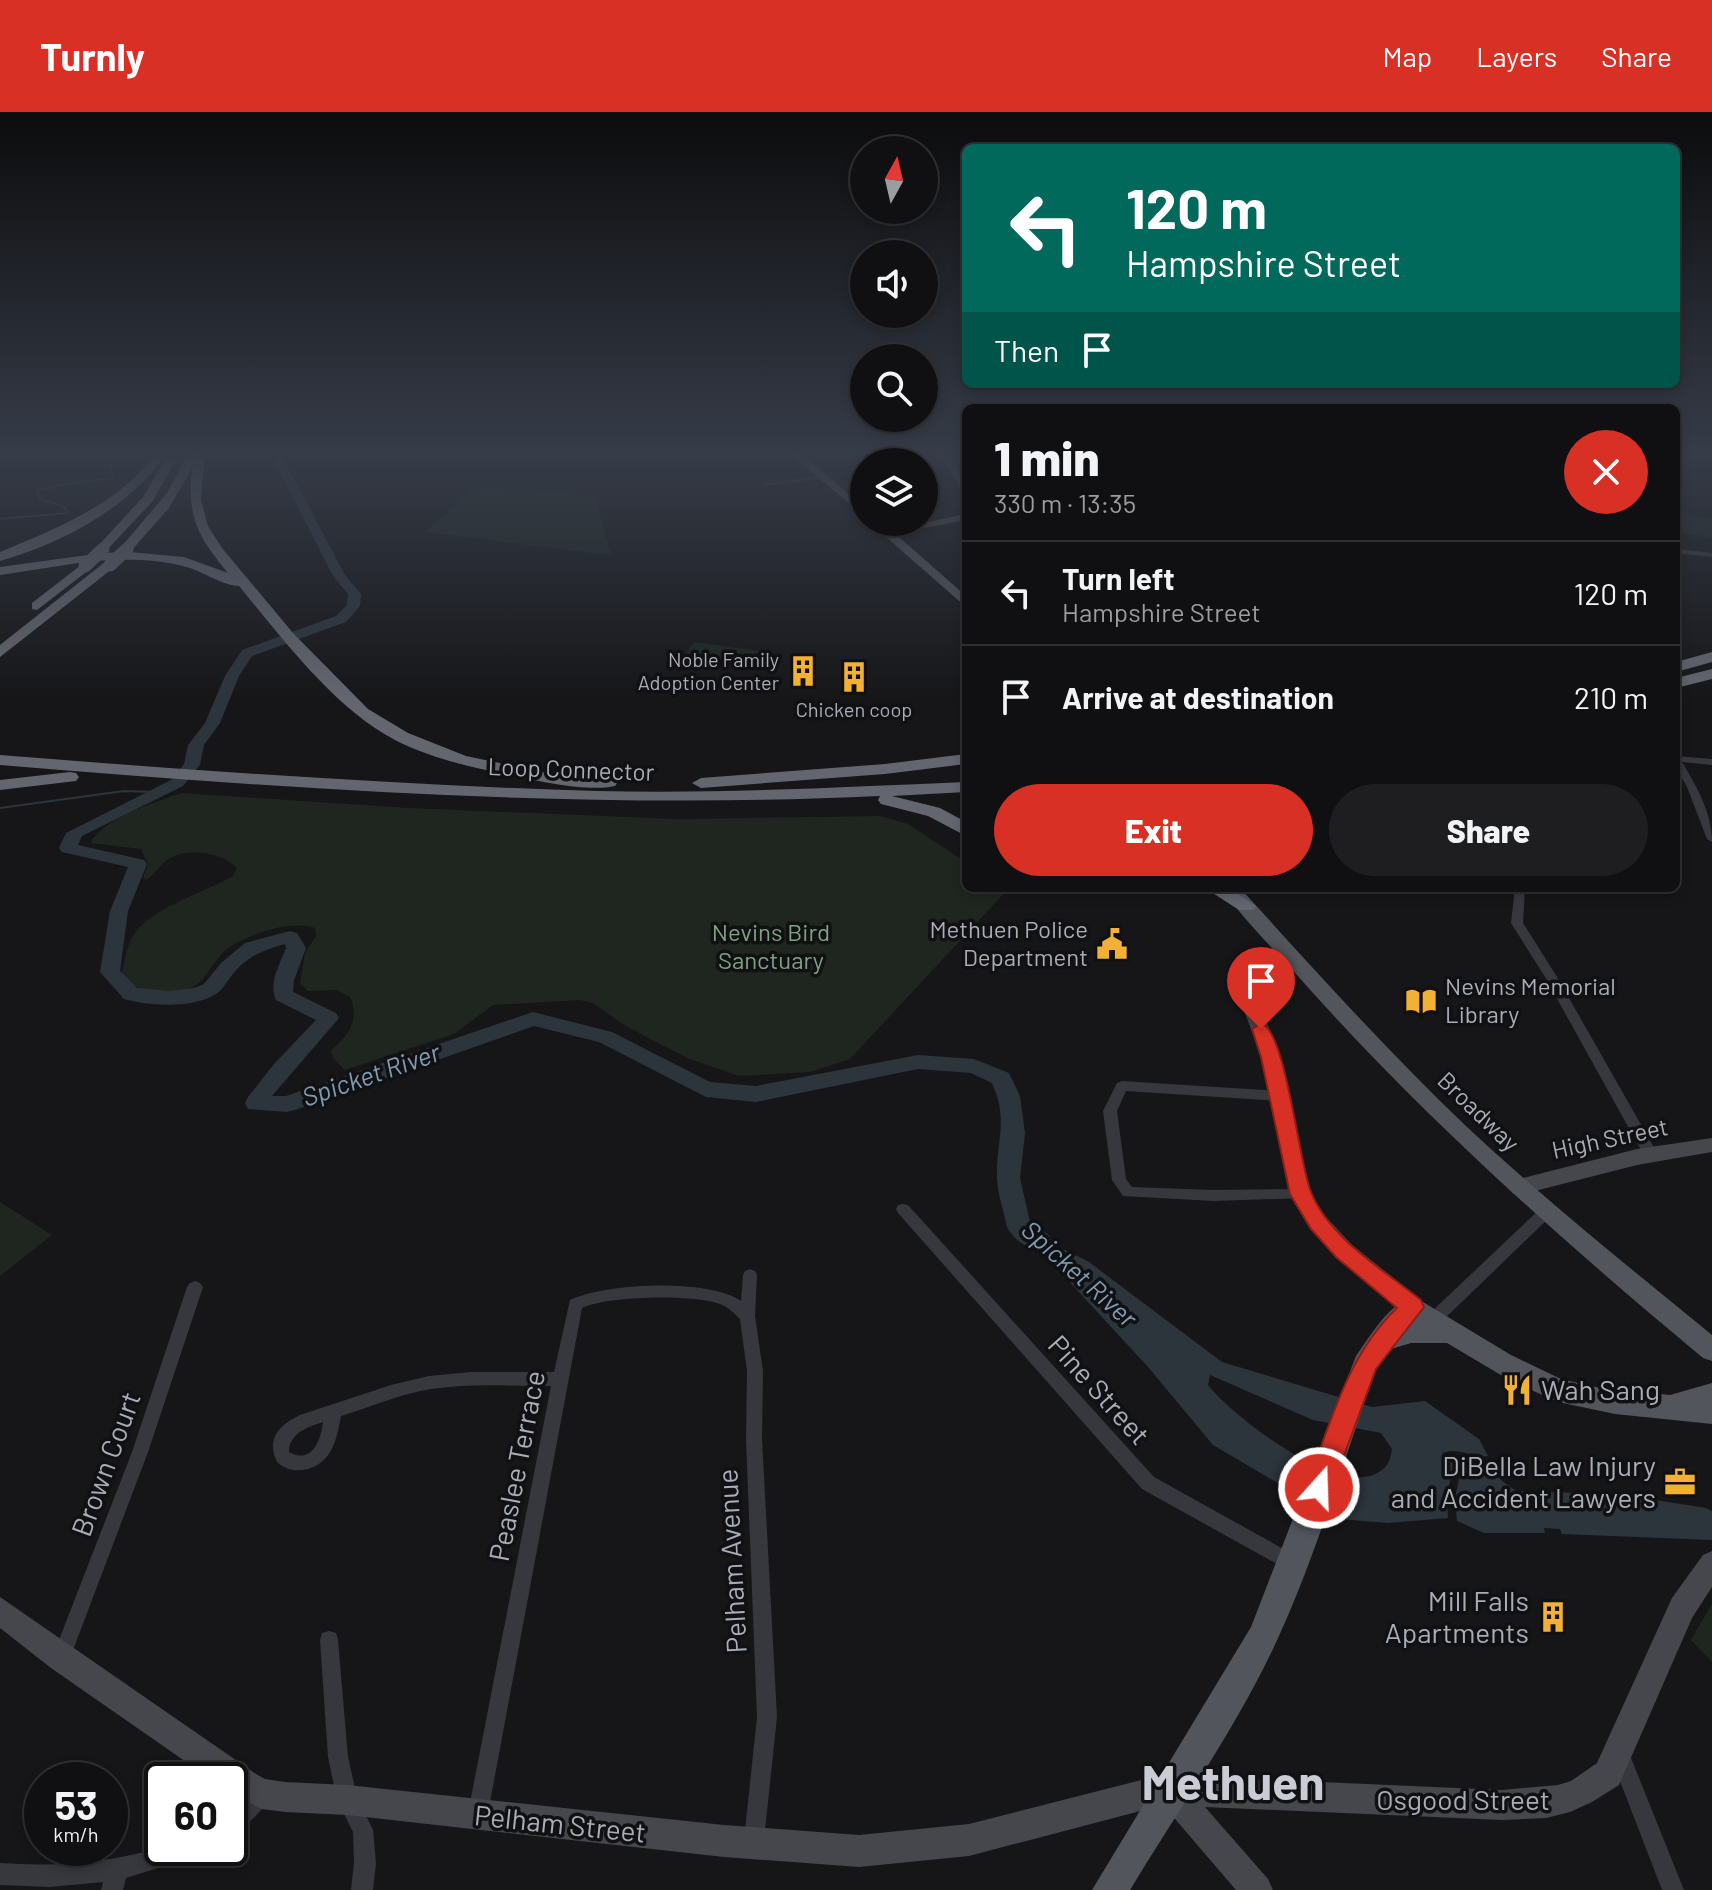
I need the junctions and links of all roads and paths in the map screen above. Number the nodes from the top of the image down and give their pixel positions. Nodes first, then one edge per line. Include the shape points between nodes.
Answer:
1 (49, 535) edge
2 (116, 535) edge
3 (138, 535) edge
4 (208, 535) edge
5 (891, 536) edge
6 (1680, 551) edge
7 (1712, 555) edge
8 (0, 557) edge
9 (0, 571) edge
10 (250, 593) junction
11 (962, 599) edge
12 (0, 633) edge
13 (0, 652) edge
14 (1712, 657) edge
15 (1680, 666) edge
16 (1712, 674) edge
17 (1680, 682) edge
18 (962, 759) edge
19 (1680, 759) edge
20 (0, 760) edge
21 (1712, 762) edge
22 (1680, 766) edge
23 (962, 773) edge
24 (174, 774) junction
25 (0, 785) edge
26 (962, 787) edge
27 (688, 788) junction
28 (798, 795) junction
29 (962, 828) edge
30 (1712, 839) edge
31 (1222, 892) edge
32 (1234, 892) edge
33 (1520, 892) edge
34 (1246, 906) junction
35 (1291, 957) junction
36 (1278, 1096) junction
37 (1712, 1145) edge
38 (1651, 1155) junction
39 (1519, 1187) junction
40 (1300, 1194) junction
41 (903, 1209) dead end
42 (1547, 1211) junction
43 (750, 1275) dead end
44 (195, 1287) dead end
45 (747, 1316) junction
46 (1433, 1320) junction
47 (1382, 1341) junction
48 (1712, 1350) edge
49 (559, 1379) junction
50 (1712, 1395) edge
51 (1657, 1405) junction
52 (333, 1412) dead end
53 (1712, 1412) edge
54 (1292, 1563) junction
55 (1712, 1564) edge
56 (0, 1611) edge
57 (329, 1640) dead end
58 (61, 1658) junction
59 (1618, 1751) junction
60 (1171, 1791) junction
61 (262, 1794) junction
62 (347, 1800) junction
63 (248, 1808) edge
64 (478, 1816) junction
65 (753, 1844) junction
66 (148, 1866) edge
67 (0, 1874) edge
68 (115, 1880) edge
69 (362, 1890) edge
70 (1110, 1890) edge
71 (1257, 1890) edge
72 (1673, 1890) edge

1 - 8 highway
2 - 12 highway, bridge
3 - 13 highway, bridge via 110,565
4 - 10 highway
5 - 11 main road
6 - 7 street
9 - 10 highway via 84,558 148,558 210,569
10 - 27 highway, Loop Connector via 362,712 435,751 543,777
14 - 15 highway
16 - 17 highway
18 - 27 highway
19 - 21 street
20 - 24 highway
22 - 30 street
23 - 27 highway, Loop Connector
24 - 25 highway
24 - 27 highway, Loop Connector via 495,792
26 - 28 highway, Loop Connector
27 - 28 highway, Loop Connector
28 - 29 highway via 902,803
31 - 34 highway
32 - 34 main road, Broadway
33 - 38 street via 1517,923
34 - 35 main road, Broadway
35 - 36 main road via 1246,993 1271,1057
35 - 39 main road, Broadway via 1377,1050
36 - 40 main road
36 - 40 street via 1122,1086 1110,1111 1119,1180 1128,1192
37 - 38 main road, High Street
38 - 39 main road, High Street
39 - 42 main road, Broadway
40 - 46 main road via 1344,1251
41 - 54 street, Pine Street via 1148,1483
42 - 46 street
42 - 48 main road, Broadway
43 - 45 street, Pelham Avenue
44 - 58 street, Brown Court via 140,1452
45 - 49 street, Peaslee Terrace via 723,1298 699,1294 583,1299 572,1312
45 - 65 street, Pelham Avenue via 755,1371 766,1695
46 - 47 main road
46 - 47 main road
46 - 51 main road via 1499,1363 1557,1389
47 - 54 main road via 1365,1364
49 - 52 street via 432,1382
49 - 64 street, Peaslee Terrace
50 - 51 main road
51 - 53 main road
54 - 60 main road via 1262,1638
55 - 59 main road, Osgood Street via 1682,1608
56 - 58 main road
57 - 62 street via 338,1757
58 - 61 main road
59 - 60 main road, Osgood Street via 1608,1774 1558,1803
59 - 72 street
60 - 65 main road, Pelham Street via 969,1840 859,1851
60 - 70 main road
60 - 71 main road
61 - 62 main road, Pelham Street
61 - 63 street
62 - 64 main road, Pelham Street
62 - 69 street via 363,1830
64 - 65 main road, Pelham Street
66 - 68 street
67 - 68 street

